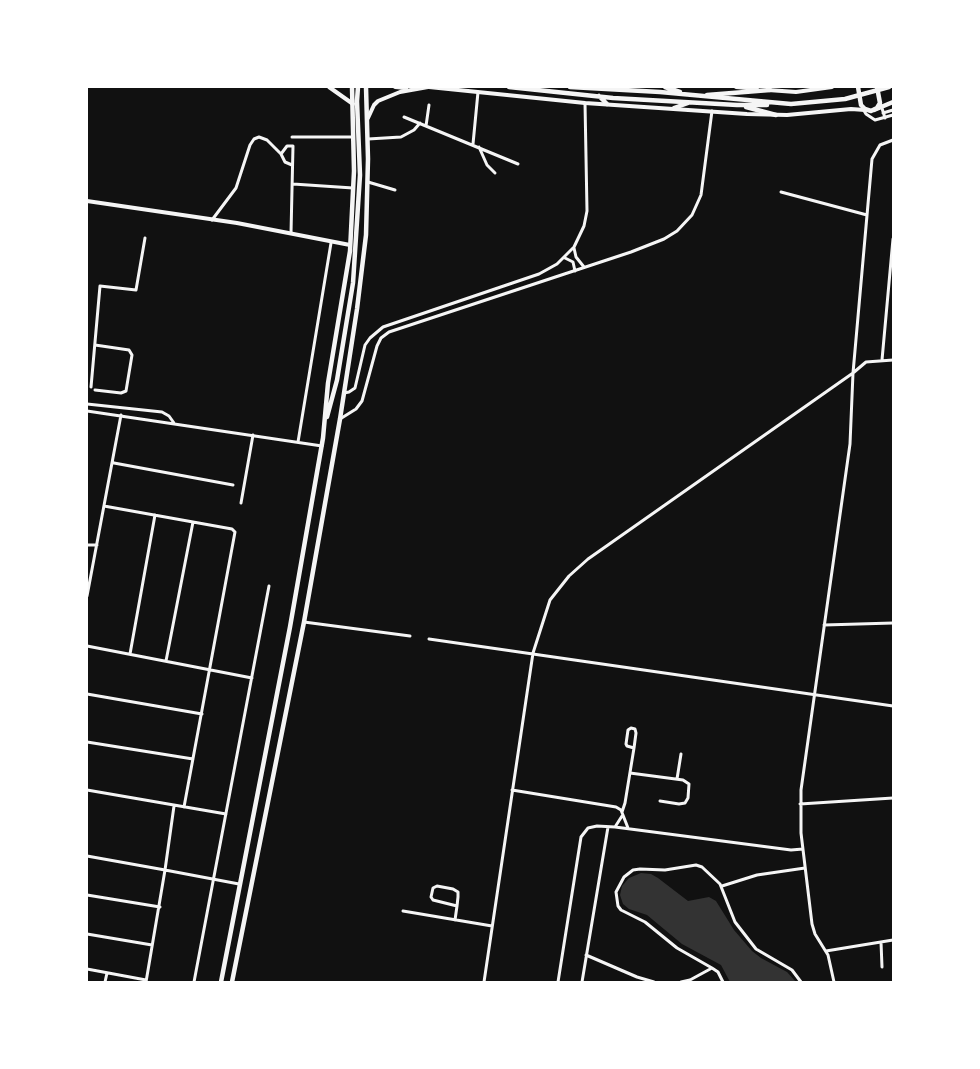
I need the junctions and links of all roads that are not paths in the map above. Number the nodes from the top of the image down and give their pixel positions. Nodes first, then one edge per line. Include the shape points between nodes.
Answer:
1 (329, 87) edge
2 (352, 87) edge
3 (358, 87) edge
4 (366, 87) edge
5 (395, 87) edge
6 (429, 87) edge
7 (509, 87) edge
8 (570, 87) edge
9 (665, 87) edge
10 (736, 87) edge
11 (832, 87) edge
12 (877, 87) edge
13 (888, 87) edge
14 (419, 88) edge
15 (858, 88) edge
16 (770, 90) junction
17 (478, 91) junction
18 (691, 95) junction
19 (599, 96) junction
20 (700, 96) junction
21 (690, 102) junction
22 (893, 102) edge
23 (585, 103) junction
24 (352, 104) junction
25 (607, 104) junction
26 (780, 104) junction
27 (429, 105) dead end
28 (737, 105) junction
29 (881, 105) junction
30 (674, 108) junction
31 (864, 108) junction
32 (893, 110) edge
33 (712, 111) junction
34 (776, 115) junction
35 (893, 115) edge
36 (884, 116) junction
37 (404, 117) dead end
38 (368, 119) junction
39 (420, 123) junction
40 (426, 126) junction
41 (292, 137) dead end
42 (353, 137) junction
43 (368, 139) junction
44 (893, 140) edge
45 (475, 145) junction
46 (281, 154) junction
47 (518, 164) dead end
48 (292, 165) junction
49 (495, 173) dead end
50 (368, 182) junction
51 (293, 184) junction
52 (353, 188) junction
53 (395, 190) dead end
54 (781, 192) dead end
55 (87, 201) edge
56 (867, 215) junction
57 (212, 220) junction
58 (290, 235) junction
59 (145, 238) dead end
60 (893, 239) edge
61 (331, 243) junction
62 (350, 246) junction
63 (574, 247) junction
64 (565, 258) junction
65 (584, 267) junction
66 (575, 271) junction
67 (95, 345) junction
68 (882, 360) junction
69 (893, 360) edge
70 (853, 373) junction
71 (344, 393) junction
72 (90, 399) dead end
73 (88, 404) edge
74 (87, 411) edge
75 (121, 415) junction
76 (340, 419) junction
77 (174, 423) junction
78 (325, 423) junction
79 (253, 435) junction
80 (298, 442) junction
81 (322, 446) junction
82 (113, 463) junction
83 (233, 485) dead end
84 (241, 503) dead end
85 (104, 506) junction
86 (155, 515) junction
87 (193, 522) junction
88 (87, 545) edge
89 (97, 545) junction
90 (269, 586) dead end
91 (87, 596) edge
92 (304, 622) junction
93 (893, 623) edge
94 (824, 625) junction
95 (290, 627) junction
96 (303, 629) junction
97 (410, 636) dead end
98 (429, 639) dead end
99 (87, 646) edge
100 (532, 653) junction
101 (130, 654) junction
102 (166, 661) junction
103 (210, 670) junction
104 (252, 678) junction
105 (87, 694) edge
106 (815, 695) junction
107 (893, 706) edge
108 (202, 714) junction
109 (87, 742) edge
110 (634, 748) junction
111 (681, 754) dead end
112 (193, 759) junction
113 (630, 773) junction
114 (677, 779) junction
115 (87, 790) edge
116 (512, 790) junction
117 (893, 798) edge
118 (660, 801) dead end
119 (800, 804) junction
120 (174, 806) junction
121 (184, 807) junction
122 (226, 814) junction
123 (622, 814) junction
124 (608, 827) junction
125 (615, 827) junction
126 (628, 828) junction
127 (803, 849) junction
128 (87, 856) edge
129 (805, 868) junction
130 (165, 870) junction
131 (214, 879) junction
132 (239, 884) junction
133 (721, 886) junction
134 (87, 895) edge
135 (457, 906) junction
136 (160, 907) junction
137 (403, 911) dead end
138 (455, 920) junction
139 (492, 926) junction
140 (87, 933) edge
141 (893, 940) edge
142 (881, 942) junction
143 (152, 945) junction
144 (826, 951) junction
145 (586, 955) junction
146 (882, 966) dead end
147 (712, 968) junction
148 (87, 969) edge
149 (107, 973) junction
150 (146, 981) edge
151 (105, 982) edge
152 (194, 982) edge
153 (220, 982) edge
154 (232, 982) edge
155 (483, 982) edge
156 (558, 982) edge
157 (582, 982) edge
158 (654, 982) edge
159 (681, 982) edge
160 (723, 982) edge
161 (801, 982) edge
162 (834, 982) edge

1 - 24 street
2 - 24 main road
3 - 78 main road via 359,202 353,283
4 - 38 main road
5 - 14 street
6 - 14 street
6 - 17 street
7 - 19 main road
8 - 18 main road
9 - 18 main road
10 - 16 street
11 - 16 street via 808,92
12 - 29 main road
13 - 26 main road via 845,99
14 - 38 street via 378,101
15 - 31 main road
16 - 20 main road
17 - 23 street
17 - 45 street
18 - 20 main road
19 - 21 main road
19 - 25 main road
20 - 26 main road
21 - 28 main road
21 - 30 main road
22 - 29 main road
23 - 25 street
23 - 63 street via 587,211
24 - 42 main road
25 - 30 street
26 - 28 main road
27 - 40 street
28 - 34 main road
29 - 31 main road via 874,110
29 - 36 street
30 - 33 street
31 - 34 street
31 - 36 street via 875,120
32 - 36 street
33 - 34 street
33 - 65 street via 703,188 687,221 664,239
35 - 36 street
37 - 39 street
38 - 43 main road
39 - 40 street
39 - 43 street via 401,137
40 - 45 street
41 - 42 street
42 - 52 main road
43 - 50 main road
44 - 56 street via 873,153
45 - 47 street
45 - 49 street
46 - 48 street
46 - 48 street via 287,146 293,146
46 - 57 street via 264,138 254,139 236,188
48 - 51 street
50 - 53 street
50 - 71 main road via 361,285
51 - 52 street
51 - 58 street
52 - 62 main road
54 - 56 street
55 - 57 street
56 - 70 street
57 - 58 street
58 - 61 street
59 - 67 street via 136,290 99,286
60 - 68 street
61 - 62 street
61 - 80 street
62 - 78 main road
63 - 64 street
63 - 65 street via 576,258
64 - 66 street via 573,262
64 - 71 street via 539,274 383,327 365,345 355,388
65 - 66 street
66 - 76 street via 389,332 377,346 362,401
67 - 67 street via 93,389 126,391 132,355 128,350
68 - 69 street
68 - 70 street via 866,362
70 - 94 street via 850,444
70 - 100 street via 588,559 550,600
71 - 76 main road
72 - 73 street
73 - 77 street via 162,412
74 - 75 street
75 - 77 street
75 - 82 street
76 - 92 main road
77 - 79 street
78 - 81 main road
79 - 80 street
79 - 84 street
80 - 81 street
81 - 95 main road
82 - 83 street
82 - 85 street
85 - 86 street
85 - 89 street
86 - 87 street
86 - 101 street
87 - 102 street
87 - 103 street via 232,529 235,533
88 - 89 street
89 - 91 street
90 - 104 street
92 - 96 main road
92 - 97 street
93 - 94 street
94 - 106 street
95 - 96 main road
95 - 132 main road
96 - 154 main road
98 - 100 street
99 - 101 street
100 - 106 street
100 - 116 street
101 - 102 street
102 - 103 street
103 - 104 street
103 - 108 street
104 - 122 street
105 - 108 street
106 - 107 street
106 - 119 street
108 - 112 street
109 - 112 street
110 - 110 street via 636,730 631,728 626,744
110 - 113 street
111 - 114 street
112 - 121 street
113 - 114 street
113 - 123 street
114 - 118 street via 689,784 687,800 681,804
115 - 120 street
116 - 123 street via 616,807
116 - 139 street
117 - 119 street
119 - 127 street
120 - 121 street
120 - 130 street
121 - 122 street
122 - 131 street
123 - 125 street
123 - 126 street
124 - 125 street
124 - 145 street
124 - 156 street via 591,826 581,837
125 - 126 street
126 - 127 street
127 - 129 street
128 - 130 street
129 - 133 street via 757,875
129 - 144 street via 812,924
130 - 131 street
130 - 136 street
131 - 132 street
131 - 152 street
132 - 153 main road
133 - 147 street via 702,867 692,865 633,870 620,881 616,892 623,912 647,923 677,948
133 - 161 street via 735,922 756,949 792,970
134 - 136 street
135 - 135 street via 456,890 433,888 434,901
135 - 138 street
136 - 143 street
137 - 138 street
138 - 139 street
139 - 155 street
140 - 143 street
141 - 142 street
142 - 144 street
142 - 146 street
143 - 150 street
144 - 162 street
145 - 157 street
145 - 158 street
147 - 159 street
147 - 160 street
148 - 149 street
149 - 150 street
149 - 151 street

